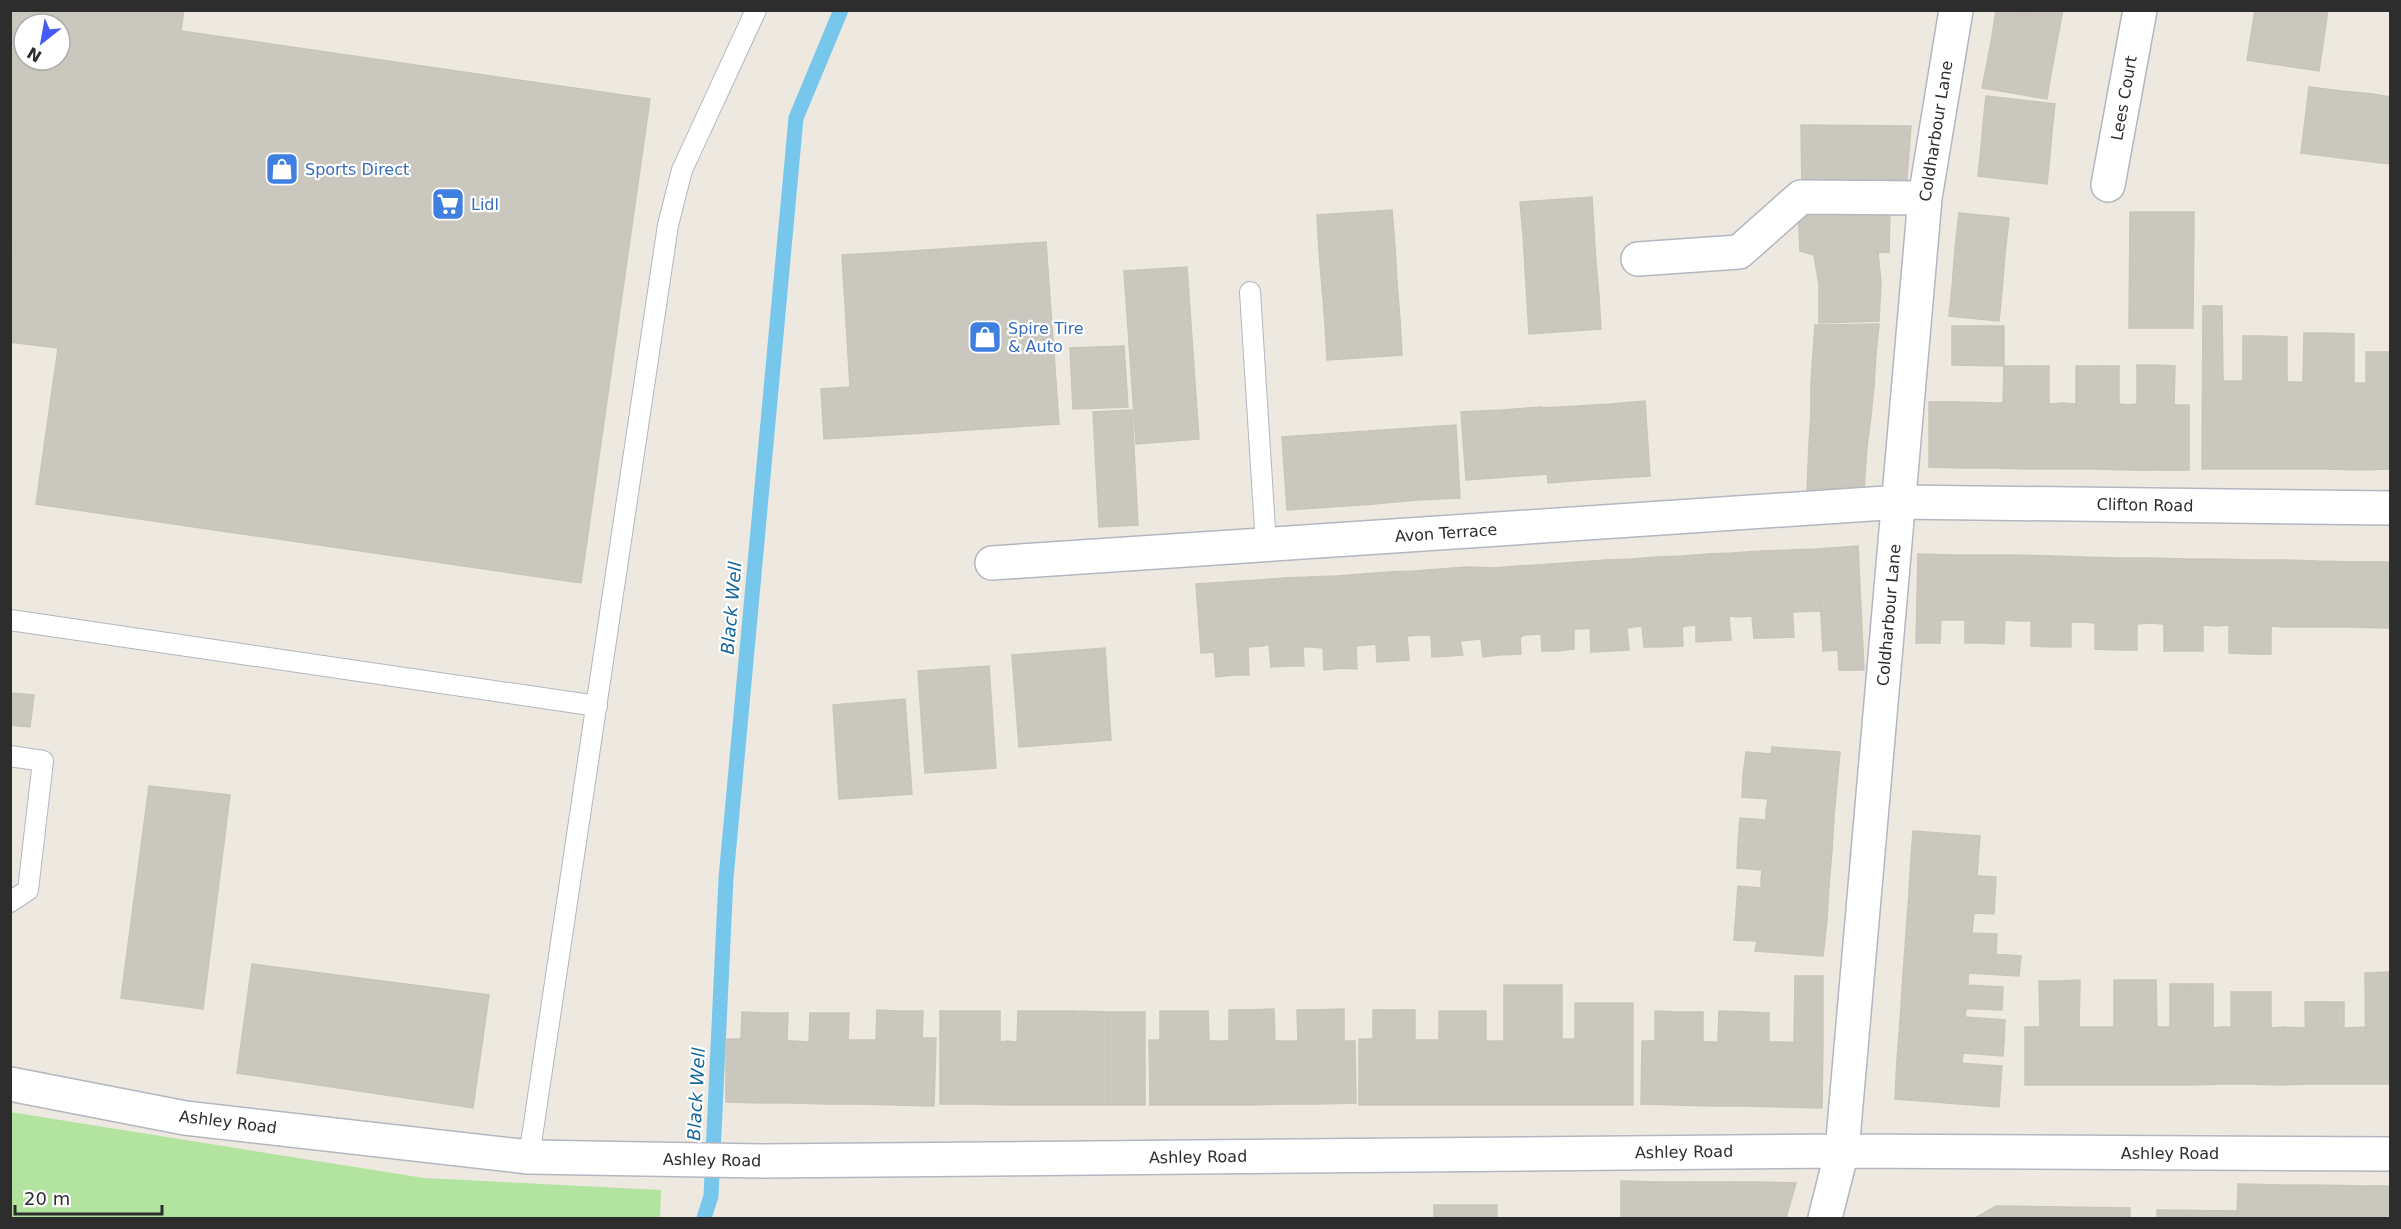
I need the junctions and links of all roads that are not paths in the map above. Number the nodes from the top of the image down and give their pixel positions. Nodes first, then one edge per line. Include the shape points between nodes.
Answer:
1 (756, 10) edge
2 (1956, 10) edge
3 (2140, 10) edge
4 (2108, 185) dead end
5 (1925, 198) junction
6 (1638, 259) dead end
7 (1250, 292) dead end
8 (1899, 502) junction
9 (2391, 508) edge
10 (1266, 545) junction
11 (992, 563) dead end
12 (10, 620) edge
13 (597, 706) junction
14 (10, 756) edge
15 (10, 902) edge
16 (10, 1084) edge
17 (1842, 1150) junction
18 (2391, 1154) edge
19 (529, 1157) junction
20 (1825, 1218) edge

1 - 13 lane via 682,170 668,225
2 - 5 street, Coldharbour Lane
3 - 4 street, Lees Court
5 - 6 street via 1801,197 1739,252
5 - 8 street, Coldharbour Lane
7 - 10 lane
8 - 9 street, Clifton Road
8 - 10 street, Avon Terrace
8 - 17 street, Coldharbour Lane
10 - 11 street, Avon Terrace
12 - 13 lane
13 - 19 lane
14 - 15 lane via 43,761 28,890
16 - 19 street, Ashley Road via 185,1118
17 - 18 street, Ashley Road
17 - 19 street, Ashley Road via 762,1161
17 - 20 street, Coldharbour Lane

